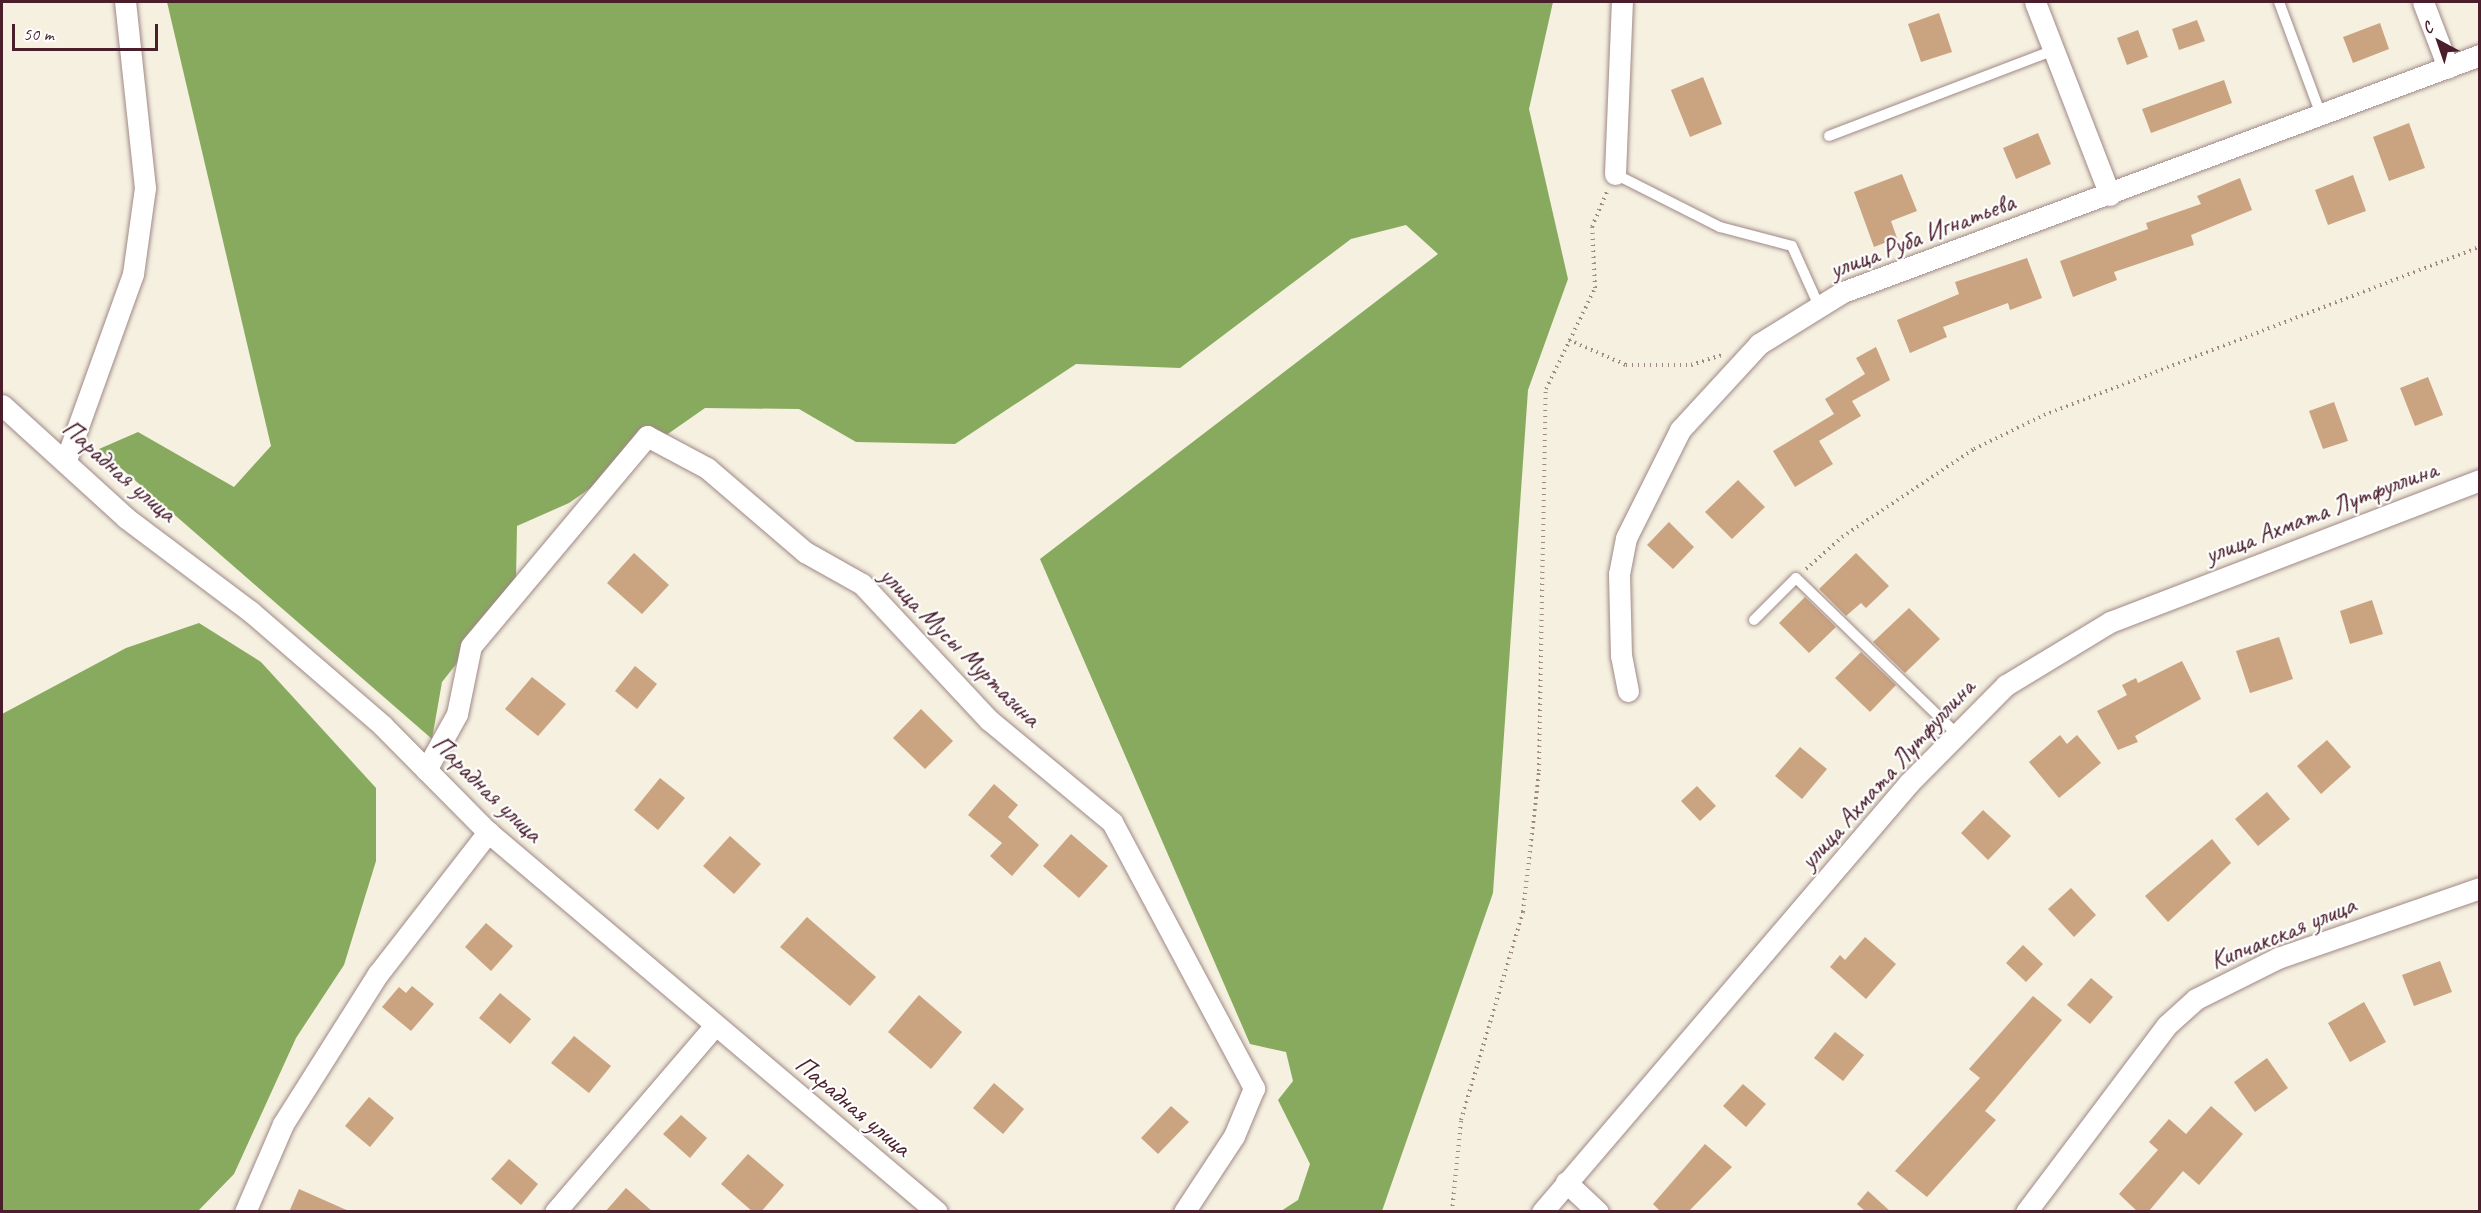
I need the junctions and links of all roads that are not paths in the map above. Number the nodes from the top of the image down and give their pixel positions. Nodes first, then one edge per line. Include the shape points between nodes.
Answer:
1 (125, 2) edge
2 (1622, 2) edge
3 (2035, 2) edge
4 (2278, 2) edge
5 (2423, 2) edge
6 (2054, 50) junction
7 (2480, 55) edge
8 (2448, 67) junction
9 (2321, 115) junction
10 (1828, 136) dead end
11 (1615, 174) joint
12 (2110, 195) junction
13 (1819, 306) junction
14 (2, 405) edge
15 (66, 460) junction
16 (2480, 480) edge
17 (1754, 620) dead end
18 (1628, 691) dead end
19 (1955, 732) junction
20 (426, 770) junction
21 (488, 832) junction
22 (2480, 888) edge
23 (715, 1024) junction
24 (1566, 1182) junction
25 (245, 1212) edge
26 (555, 1212) edge
27 (937, 1212) edge
28 (1184, 1212) edge
29 (1542, 1212) edge
30 (1598, 1212) edge
31 (2026, 1212) edge

1 - 15 street via 145,188 133,274
2 - 11 street
3 - 6 street
4 - 9 lane
5 - 8 street
6 - 10 lane
6 - 12 street
7 - 8 street, улица Руба Игнатьева
8 - 9 street, улица Руба Игнатьева
9 - 12 street, улица Руба Игнатьева
11 - 13 lane via 1720,227 1792,246
12 - 13 street, улица Руба Игнатьева via 1843,292
13 - 18 street, улица Руба Игнатьева via 1759,344 1728,372 1686,421 1659,466 1626,538 1619,574 1621,656
14 - 15 street, Парадная улица
15 - 20 street, Парадная улица via 126,518 250,611
16 - 19 street, улица Ахмата Лутфуллина via 2110,622 2006,685
17 - 19 lane via 1796,578
19 - 24 street, улица Ахмата Лутфуллина
20 - 21 street, Парадная улица
20 - 28 street, улица Мусы Муртазина via 457,714 471,646 647,436 707,468 805,552 861,585 989,720 1112,822 1254,1088 1234,1136
21 - 23 street, Парадная улица
21 - 25 street via 378,974 283,1124
22 - 31 street, Кипчакская улица via 2278,958 2196,999 2167,1025
23 - 26 street
23 - 27 street, Парадная улица
24 - 29 street, улица Ахмата Лутфуллина
24 - 30 street

